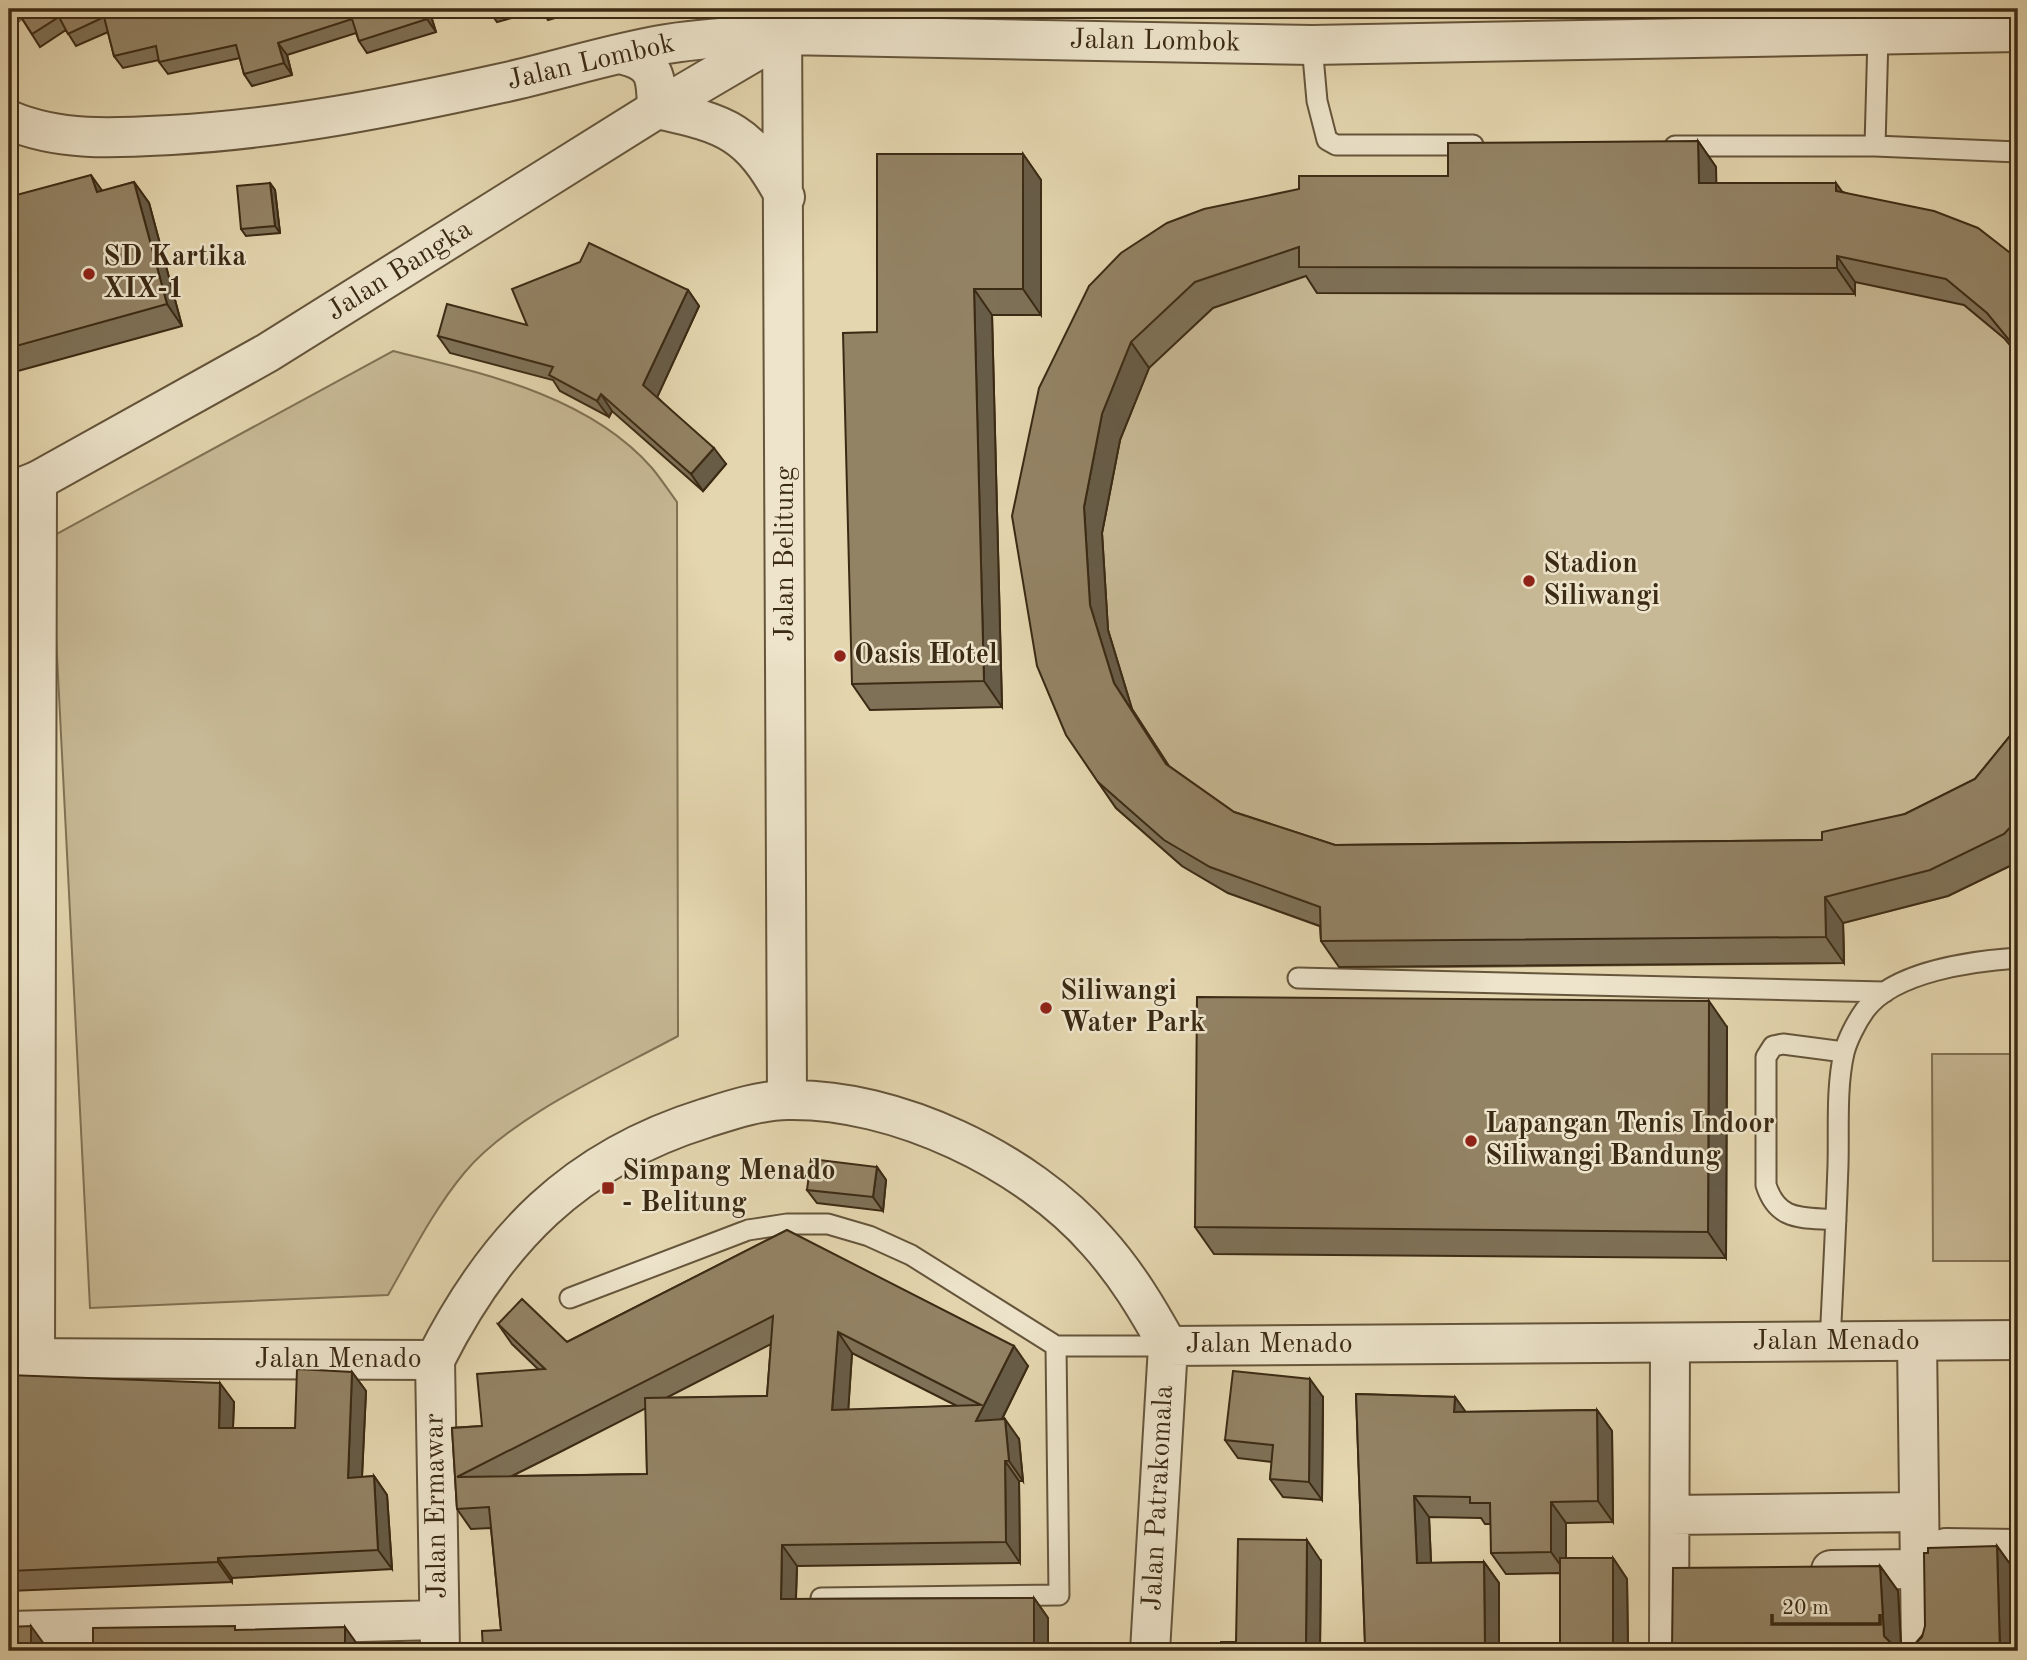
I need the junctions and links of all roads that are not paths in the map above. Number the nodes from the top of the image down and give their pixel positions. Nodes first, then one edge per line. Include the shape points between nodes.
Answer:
1 (783, 22) edge
2 (1719, 23) edge
3 (2018, 32) edge
4 (1878, 36) junction
5 (1312, 45) junction
6 (624, 55) junction
7 (657, 109) junction
8 (9, 120) edge
9 (1488, 145) edge
10 (1654, 145) edge
11 (1874, 146) junction
12 (2018, 152) edge
13 (785, 197) junction
14 (23, 487) edge
15 (2018, 958) edge
16 (1298, 978) dead end
17 (1885, 992) junction
18 (1844, 1052) junction
19 (787, 1099) junction
20 (1836, 1220) junction
21 (570, 1298) dead end
22 (2018, 1340) edge
23 (1917, 1341) junction
24 (1830, 1342) junction
25 (1670, 1343) junction
26 (1056, 1346) junction
27 (1168, 1346) junction
28 (22, 1358) edge
29 (435, 1360) junction
30 (1670, 1515) junction
31 (1919, 1543) junction
32 (2018, 1549) edge
33 (1794, 1570) edge
34 (1711, 1571) edge
35 (1670, 1572) junction
36 (821, 1598) edge
37 (9, 1630) edge
38 (377, 1635) edge
39 (439, 1636) edge
40 (265, 1637) edge
41 (1150, 1651) edge
42 (1669, 1651) edge
43 (1921, 1651) edge

1 - 5 street, Jalan Lombok
1 - 6 street, Jalan Lombok
1 - 7 street, Jalan Bangka
1 - 13 street, Jalan Belitung
2 - 4 street, Jalan Lombok
2 - 5 street, Jalan Lombok
3 - 4 street, Jalan Lombok
4 - 11 lane
5 - 9 lane via 1317,102 1327,139 1336,145
6 - 7 street via 642,59 652,71
6 - 8 street, Jalan Lombok via 354,112 204,133 82,137 26,128
7 - 13 street via 730,130 765,160
7 - 14 street, Jalan Bangka via 267,353
10 - 11 lane
11 - 12 lane
13 - 19 street, Jalan Belitung
14 - 28 street
15 - 17 lane via 1937,970
16 - 17 lane
17 - 18 lane via 1866,1009
18 - 20 lane
18 - 20 lane via 1783,1044 1773,1045 1766,1057 1766,1185 1772,1204 1785,1213
19 - 27 street, Jalan Menado via 856,1107 923,1125 986,1154 1044,1193 1096,1240 1139,1294
19 - 29 street, Jalan Menado via 676,1127 624,1151 576,1182 532,1219 494,1261 461,1309
20 - 24 lane
21 - 26 lane via 748,1230 828,1224 911,1255
22 - 23 street, Jalan Menado
23 - 24 street, Jalan Menado
23 - 31 street
24 - 25 street, Jalan Menado
25 - 27 street, Jalan Menado
25 - 30 street
26 - 27 lane
26 - 36 lane via 1059,1595
27 - 41 street, Jalan Patrakomala
28 - 29 street, Jalan Menado
29 - 39 street, Jalan Ermawar
30 - 31 street
30 - 35 street
31 - 32 street
31 - 33 street
31 - 43 street
34 - 35 street
35 - 42 street
37 - 40 street
38 - 39 street
38 - 40 street

